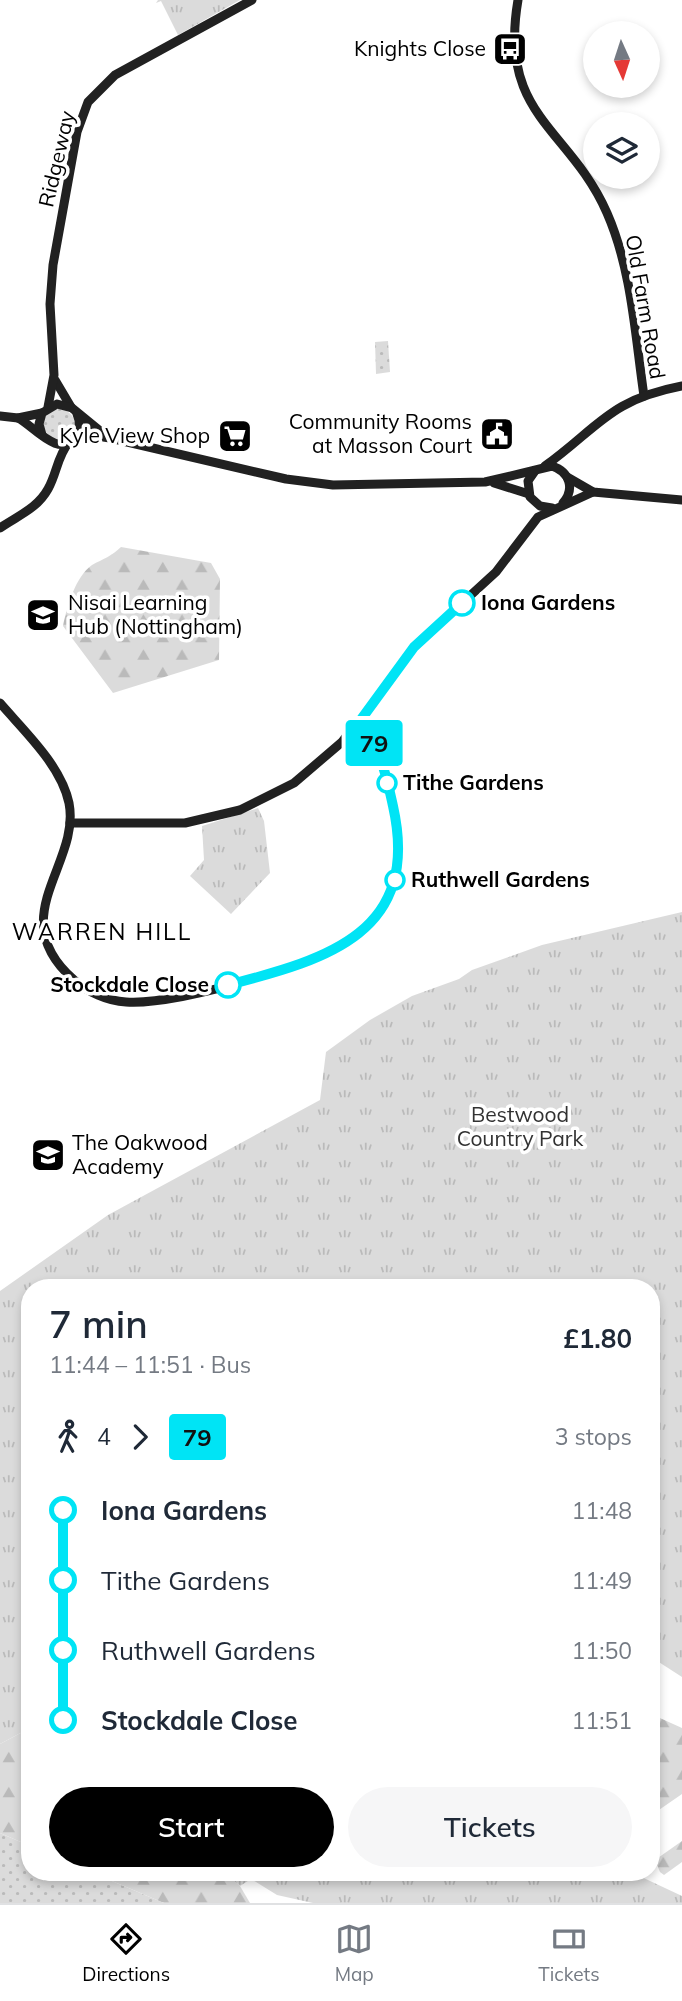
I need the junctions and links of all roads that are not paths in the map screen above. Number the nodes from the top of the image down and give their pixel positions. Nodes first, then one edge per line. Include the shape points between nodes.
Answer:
1 (252, 0) edge
2 (517, 0) edge
3 (54, 375) junction
4 (682, 386) edge
5 (648, 395) junction
6 (45, 410) junction
7 (74, 410) junction
8 (0, 416) edge
9 (18, 418) junction
10 (45, 438) junction
11 (110, 438) junction
12 (71, 440) junction
13 (574, 443) junction
14 (55, 465) junction
15 (541, 468) junction
16 (567, 476) junction
17 (485, 482) junction
18 (593, 492) junction
19 (530, 496) junction
20 (682, 500) edge
21 (557, 506) junction
22 (530, 525) junction
23 (0, 528) edge
24 (0, 703) edge
25 (357, 725) junction
26 (70, 823) junction

1 - 3 street, Ridgeway via 115,75 89,102 78,132 53,265
2 - 5 street, Old Farm Road via 515,54 524,92 606,210 624,262 642,385
3 - 6 street, Ridgeway
3 - 7 street, Ridgeway via 57,388
4 - 5 street
5 - 13 street via 612,411
6 - 7 street via 62,404
6 - 9 street
6 - 10 street via 39,424
7 - 11 street
7 - 12 street via 80,422
8 - 9 street
9 - 10 street
10 - 12 street via 59,444
10 - 14 street
11 - 12 street via 90,435
11 - 17 street via 286,479 333,485
12 - 14 street
13 - 15 street
13 - 16 street
14 - 23 street via 41,499
15 - 16 street via 558,468
15 - 17 street
15 - 19 street via 528,481
16 - 18 street
16 - 21 street via 570,489
17 - 19 street
18 - 20 street
18 - 21 street
19 - 21 street via 540,506
19 - 22 street
21 - 22 street
22 - 25 street via 496,572 414,647
24 - 26 street via 59,780 68,801
25 - 26 street via 331,754 294,783 233,812 168,825
25 - 26 street via 381,758 397,827 398,869 373,921 338,948 304,961 231,984 136,1002 115,1001 90,991 62,967 44,923 47,892 66,848

